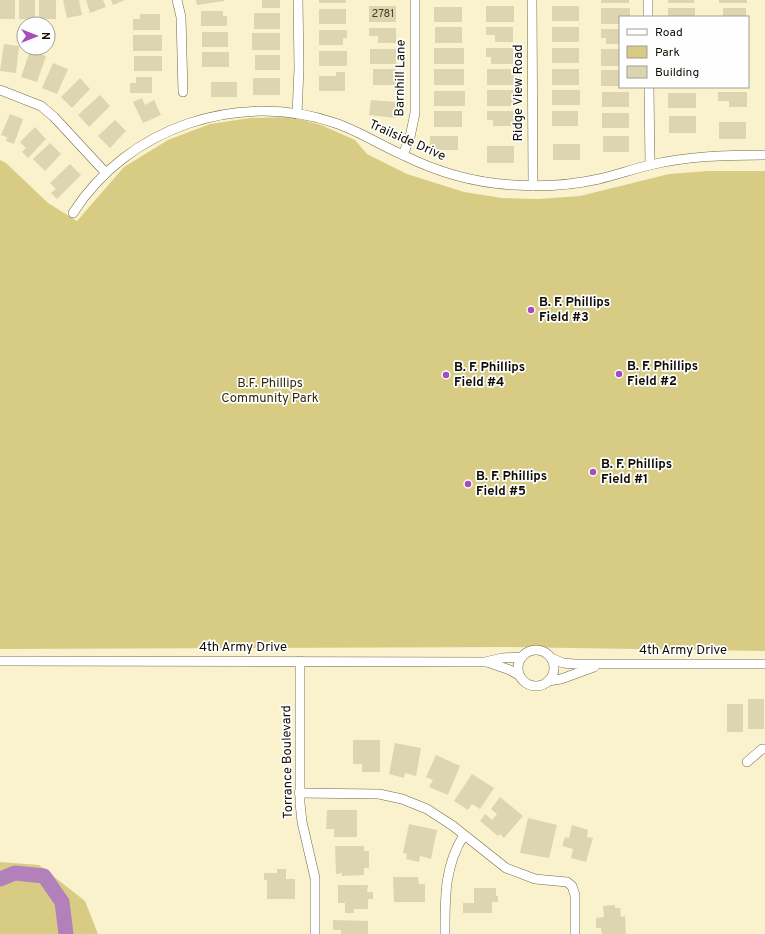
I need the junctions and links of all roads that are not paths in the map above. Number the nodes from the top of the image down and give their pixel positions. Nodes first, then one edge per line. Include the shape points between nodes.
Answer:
1 (177, 0) edge
2 (298, 0) edge
3 (415, 0) edge
4 (532, 0) edge
5 (648, 0) edge
6 (648, 16) edge
7 (649, 88) edge
8 (0, 90) edge
9 (183, 92) dead end
10 (297, 114) junction
11 (403, 155) junction
12 (765, 155) edge
13 (650, 165) junction
14 (105, 172) junction
15 (533, 186) junction
16 (73, 213) dead end
17 (522, 657) junction
18 (551, 658) junction
19 (0, 661) edge
20 (300, 661) junction
21 (485, 662) junction
22 (600, 664) junction
23 (765, 664) edge
24 (520, 676) junction
25 (548, 681) junction
26 (765, 749) edge
27 (747, 762) dead end
28 (299, 793) junction
29 (464, 835) junction
30 (315, 934) edge
31 (445, 934) edge
32 (575, 934) edge

1 - 9 street via 181,17
2 - 10 street
3 - 11 street, Barnhill Lane via 415,113
4 - 15 street, Ridge View Road
5 - 6 street
7 - 13 street
8 - 14 street via 41,106
10 - 11 street, Trailside Drive via 337,124
10 - 14 street, Trailside Drive via 246,112 192,122 140,147
11 - 15 street, Trailside Drive via 472,179
12 - 13 street, Trailside Drive via 704,157
13 - 15 street, Trailside Drive via 581,182
14 - 16 street, Trailside Drive via 86,192
17 - 18 street, 4th Army Drive via 528,652 539,650
17 - 21 street, 4th Army Drive
17 - 24 street via 519,663
18 - 22 street, 4th Army Drive via 570,664
18 - 25 street via 554,668
19 - 20 street, 4th Army Drive
20 - 21 street, 4th Army Drive
20 - 28 street, Torrance Boulevard
21 - 24 street, 4th Army Drive via 506,668
22 - 23 street, 4th Army Drive
22 - 25 street, 4th Army Drive via 561,679
24 - 25 street, 4th Army Drive via 533,685
26 - 27 street
28 - 29 street via 362,793 395,798 433,813
28 - 30 street, Torrance Boulevard via 302,822 315,878
29 - 31 street via 448,870
29 - 32 street via 492,859 511,871 540,880 567,882 572,886 575,895

